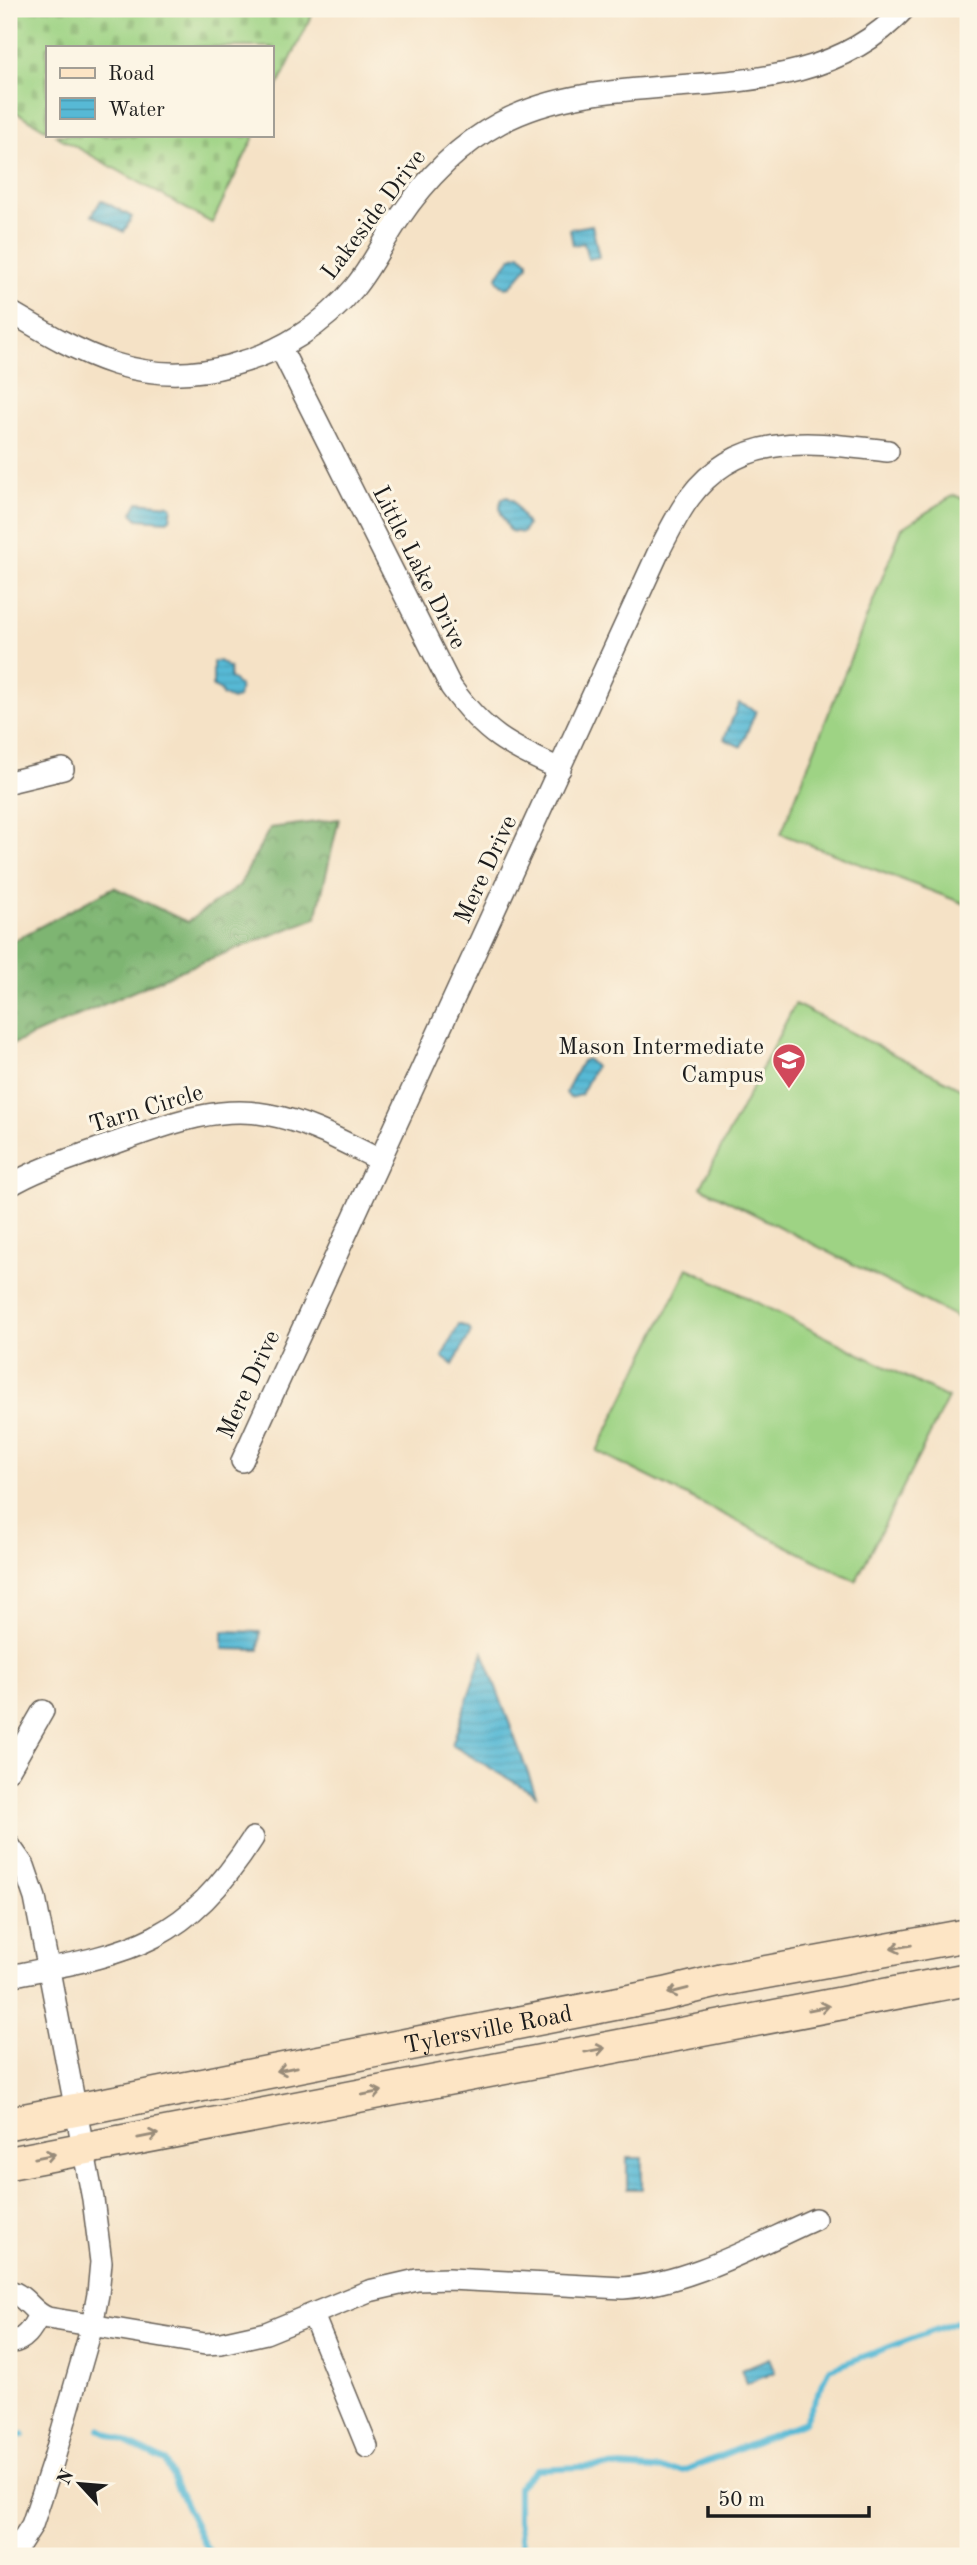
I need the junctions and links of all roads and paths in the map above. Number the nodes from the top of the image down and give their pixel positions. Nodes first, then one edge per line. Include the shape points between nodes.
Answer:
1 (904, 9) edge
2 (9, 311) edge
3 (280, 347) junction
4 (888, 451) dead end
5 (63, 769) dead end
6 (559, 769) junction
7 (9, 782) edge
8 (380, 1160) junction
9 (9, 1186) edge
10 (242, 1461) dead end
11 (43, 1711) dead end
12 (9, 1770) edge
13 (253, 1838) dead end
14 (9, 1845) edge
15 (968, 1935) edge
16 (47, 1968) junction
17 (9, 1976) edge
18 (968, 1979) edge
19 (74, 2110) junction
20 (9, 2123) edge
21 (81, 2148) junction
22 (9, 2163) edge
23 (815, 2219) dead end
24 (9, 2291) edge
25 (39, 2315) junction
26 (313, 2315) junction
27 (92, 2326) junction
28 (9, 2343) edge
29 (367, 2447) dead end
30 (12, 2556) edge

1 - 3 street, Lakeside Drive via 859,46 798,71 559,101 500,123 437,169 355,287 332,311
2 - 3 street, Lakeside Drive via 88,355 151,373 232,366
3 - 6 street, Little Lake Drive via 451,687 494,735
4 - 6 street, Mere Drive via 801,443 769,446 725,464 700,485 658,553
5 - 7 street
6 - 8 street, Mere Drive
8 - 9 street, Tarn Circle via 284,1118 235,1111 170,1124 46,1168
8 - 10 street, Mere Drive
11 - 12 street
13 - 16 street via 215,1892 178,1924 119,1953
14 - 16 street via 30,1882
15 -> 19 main road, Tylersville Road
16 - 17 street
16 - 19 street
21 -> 18 main road, Tylersville Road
19 - 20 main road, Tylersville Road
19 - 21 street
22 -> 21 main road, Tylersville Road
21 - 27 street via 100,2254
23 - 26 street via 713,2264 639,2287 416,2280 369,2291
24 - 25 street via 18,2293
25 - 27 street
25 - 28 street via 29,2332
26 - 27 street via 258,2335 205,2344
26 - 29 street
27 - 30 street via 32,2525

